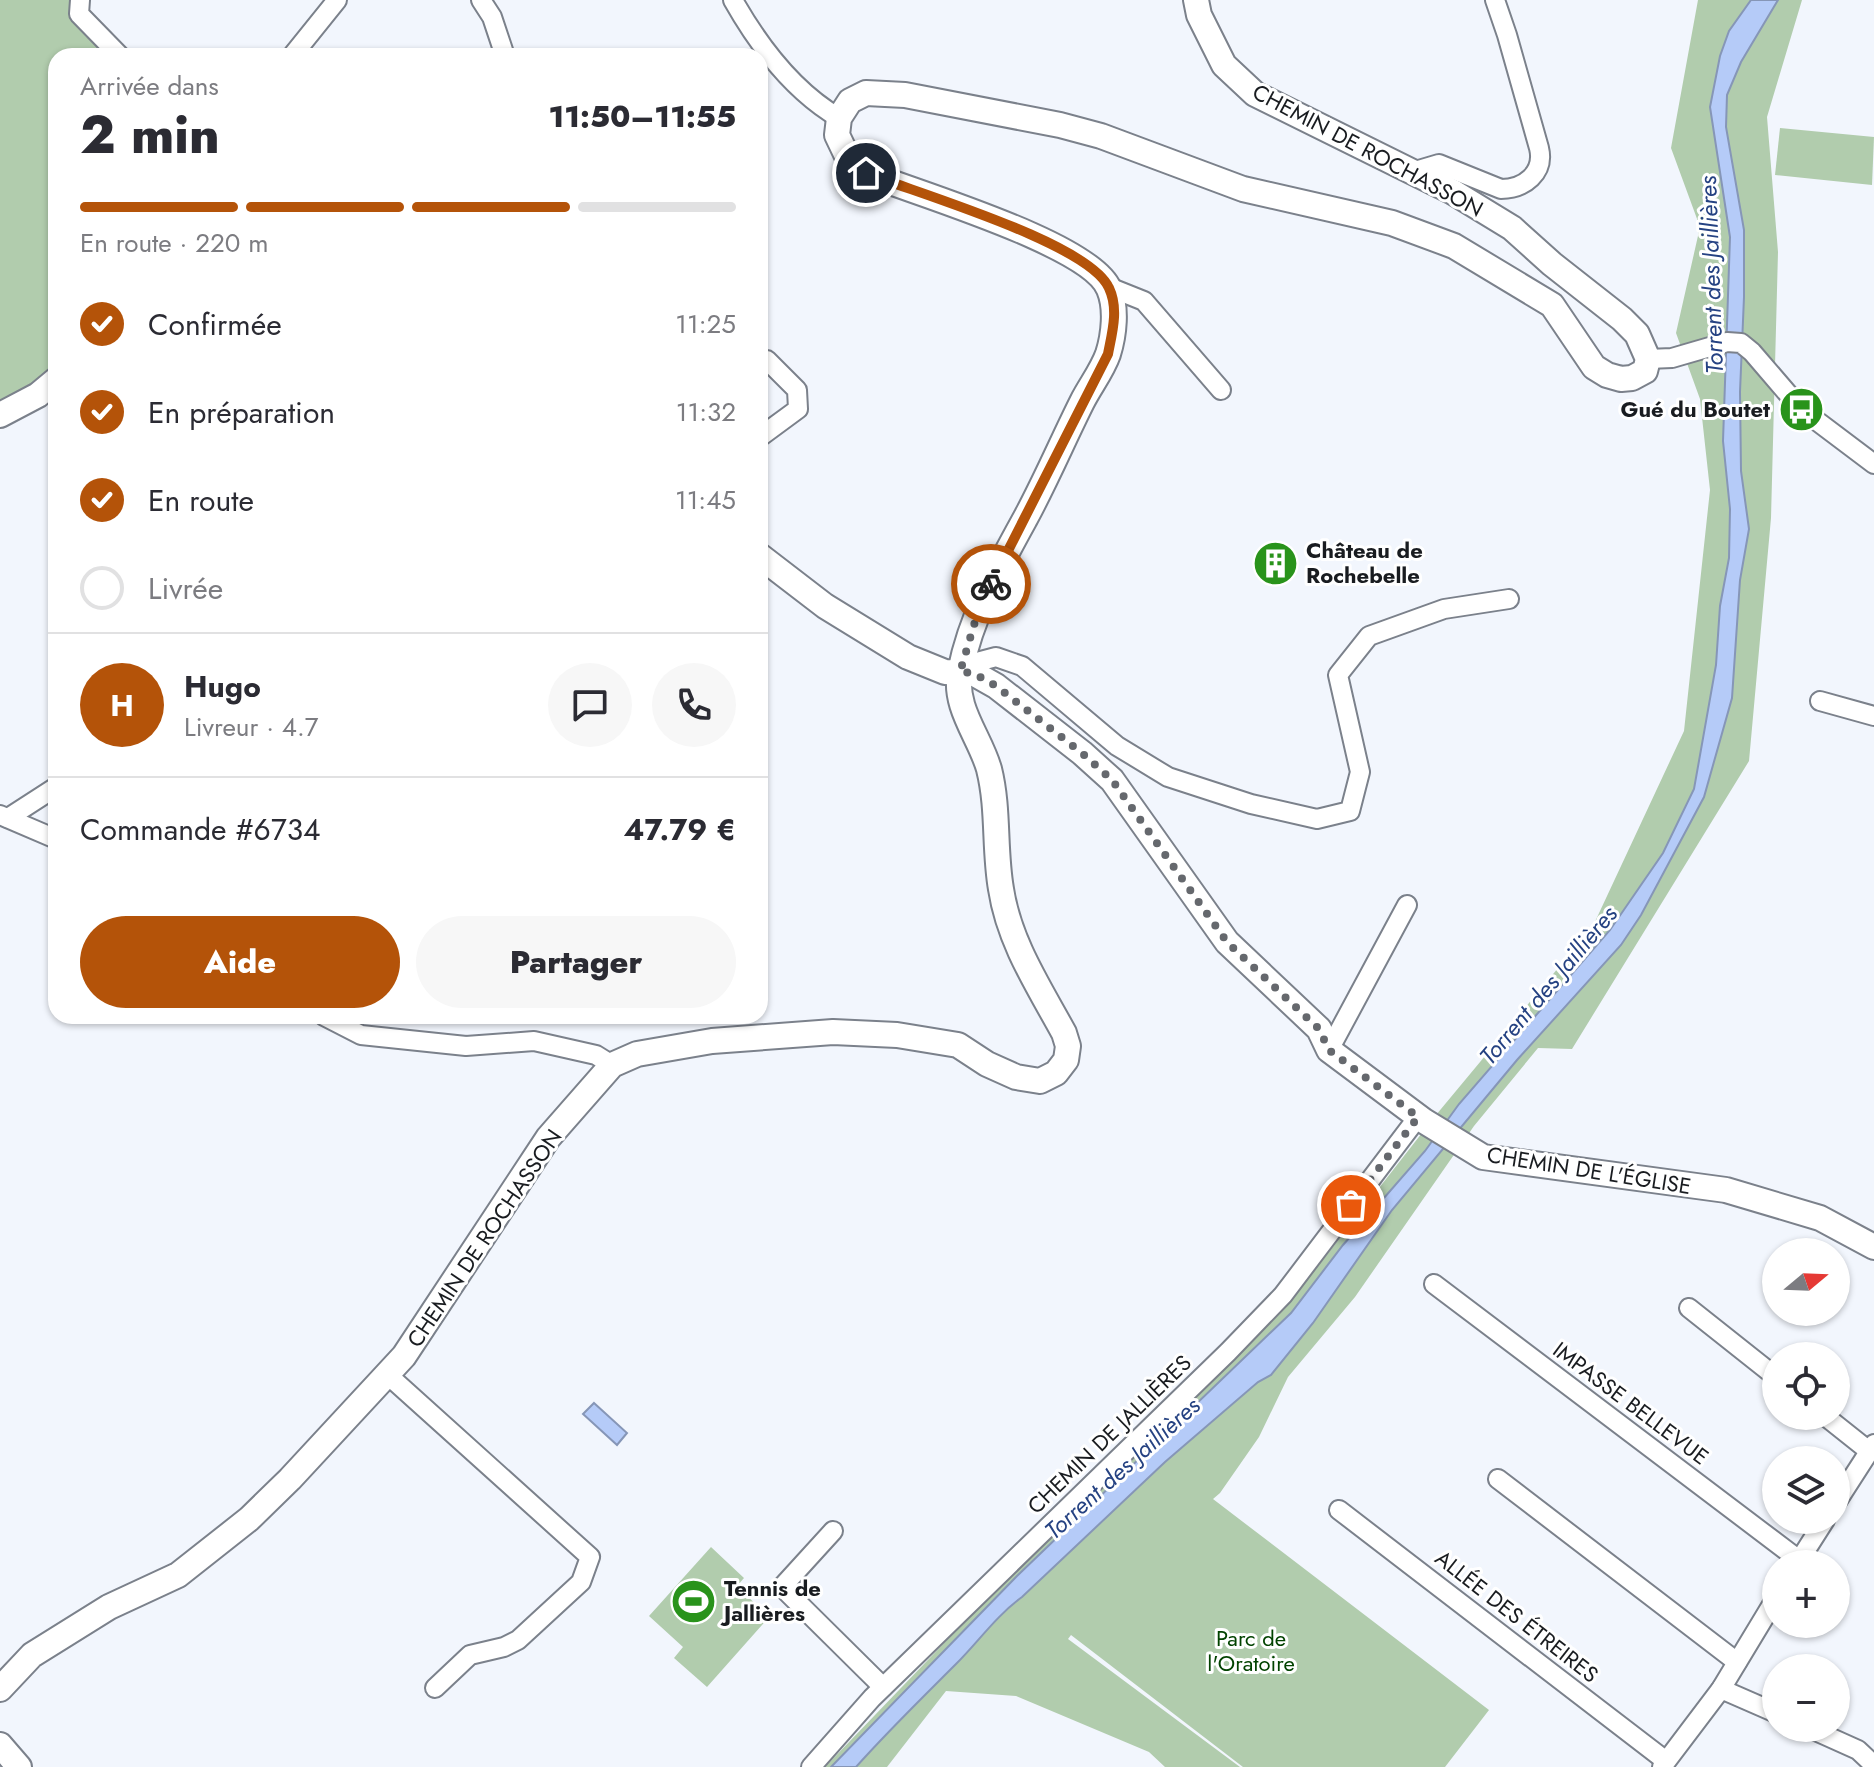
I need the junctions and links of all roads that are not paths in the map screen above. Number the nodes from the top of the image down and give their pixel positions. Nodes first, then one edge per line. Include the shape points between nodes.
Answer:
1 (80, 0) edge
2 (337, 0) edge
3 (481, 0) edge
4 (733, 0) edge
5 (1196, 0) edge
6 (1495, 0) edge
7 (112, 48) edge
8 (298, 48) edge
9 (502, 48) edge
10 (764, 48) edge
11 (768, 53) edge
12 (839, 118) junction
13 (1412, 172) junction
14 (1109, 287) junction
15 (1648, 359) junction
16 (768, 361) edge
17 (48, 387) edge
18 (1221, 390) dead end
19 (0, 415) edge
20 (768, 431) edge
21 (1874, 464) edge
22 (768, 562) edge
23 (1509, 599) dead end
24 (961, 669) junction
25 (1820, 701) dead end
26 (1874, 716) edge
27 (48, 791) edge
28 (4, 816) edge
29 (48, 835) edge
30 (1407, 905) dead end
31 (340, 1024) edge
32 (1329, 1050) junction
33 (612, 1065) junction
34 (1423, 1120) junction
35 (1874, 1247) edge
36 (1434, 1284) dead end
37 (1689, 1308) dead end
38 (1762, 1366) edge
39 (389, 1376) junction
40 (1846, 1430) edge
41 (1872, 1448) edge
42 (1498, 1479) dead end
43 (1850, 1482) edge
44 (1339, 1510) dead end
45 (833, 1531) dead end
46 (1782, 1550) edge
47 (1762, 1621) edge
48 (1737, 1662) junction
49 (883, 1687) junction
50 (435, 1688) dead end
51 (0, 1689) edge
52 (1721, 1689) junction
53 (1762, 1707) edge
54 (1840, 1742) edge
55 (0, 1745) edge
56 (1664, 1764) edge
57 (1874, 1765) edge
58 (19, 1767) edge
59 (811, 1767) edge

1 - 7 street via 79,14
2 - 8 street
3 - 9 street
4 - 10 street
5 - 13 street, CHEMIN DE ROCHASSON via 1224,65 1255,94
6 - 13 street via 1539,148 1539,167 1527,183 1511,189 1439,164
11 - 12 street via 803,92
12 - 14 street via 837,135 848,158 866,173 1047,241 1096,272
12 - 15 street, CHEMIN DE ROCHASSON via 850,101 866,93 905,95 1101,136 1243,189 1392,223 1454,246 1552,305 1594,367 1607,375 1632,378 1645,371
13 - 15 street, CHEMIN DE ROCHASSON via 1512,228 1622,319 1637,334
14 - 18 street via 1144,301
14 - 24 street, CHEMIN DE ROCHASSON via 1114,320 1108,354 1002,558
15 - 21 street via 1741,343 1801,409
16 - 20 street via 797,390 798,409
17 - 19 street
22 - 24 street, CHEMIN DE L'ÉGLISE via 825,606 908,657 945,672
23 - 24 street via 1444,609 1369,636 1338,675 1360,772 1350,811 1317,819 1168,777 1117,746 1022,666 996,657
24 - 32 street, CHEMIN DE L'ÉGLISE via 996,686 1112,780 1227,942 1319,1029
24 - 33 street, CHEMIN DE ROCHASSON via 958,695 989,771 1001,894 1020,953 1068,1046 1056,1073 1040,1081 1016,1077 958,1045 833,1032 712,1041 637,1054
25 - 26 street
27 - 28 street
28 - 29 street
30 - 32 street
31 - 33 street via 361,1035 466,1046 534,1041 596,1055
32 - 34 street, CHEMIN DE L'ÉGLISE
33 - 39 street, CHEMIN DE ROCHASSON via 548,1138
34 - 35 street, CHEMIN DE L'ÉGLISE via 1483,1157 1726,1190 1820,1218
34 - 49 street, CHEMIN DE JALLIÈRES via 1283,1295
36 - 46 street, IMPASSE BELLEVUE
37 - 38 street
39 - 50 street via 590,1557 581,1582 518,1640 470,1655
39 - 51 street, CHEMIN DE ROCHASSON via 249,1519 178,1575 109,1607 32,1655
40 - 41 street
41 - 43 street
42 - 48 street
44 - 56 street, ALLÉE DES ÉTREIRES
45 - 49 street via 782,1587
47 - 48 street
48 - 52 street
49 - 59 street, CHEMIN DE JALLIÈRES
52 - 53 street
52 - 56 street
54 - 57 street
55 - 58 street

